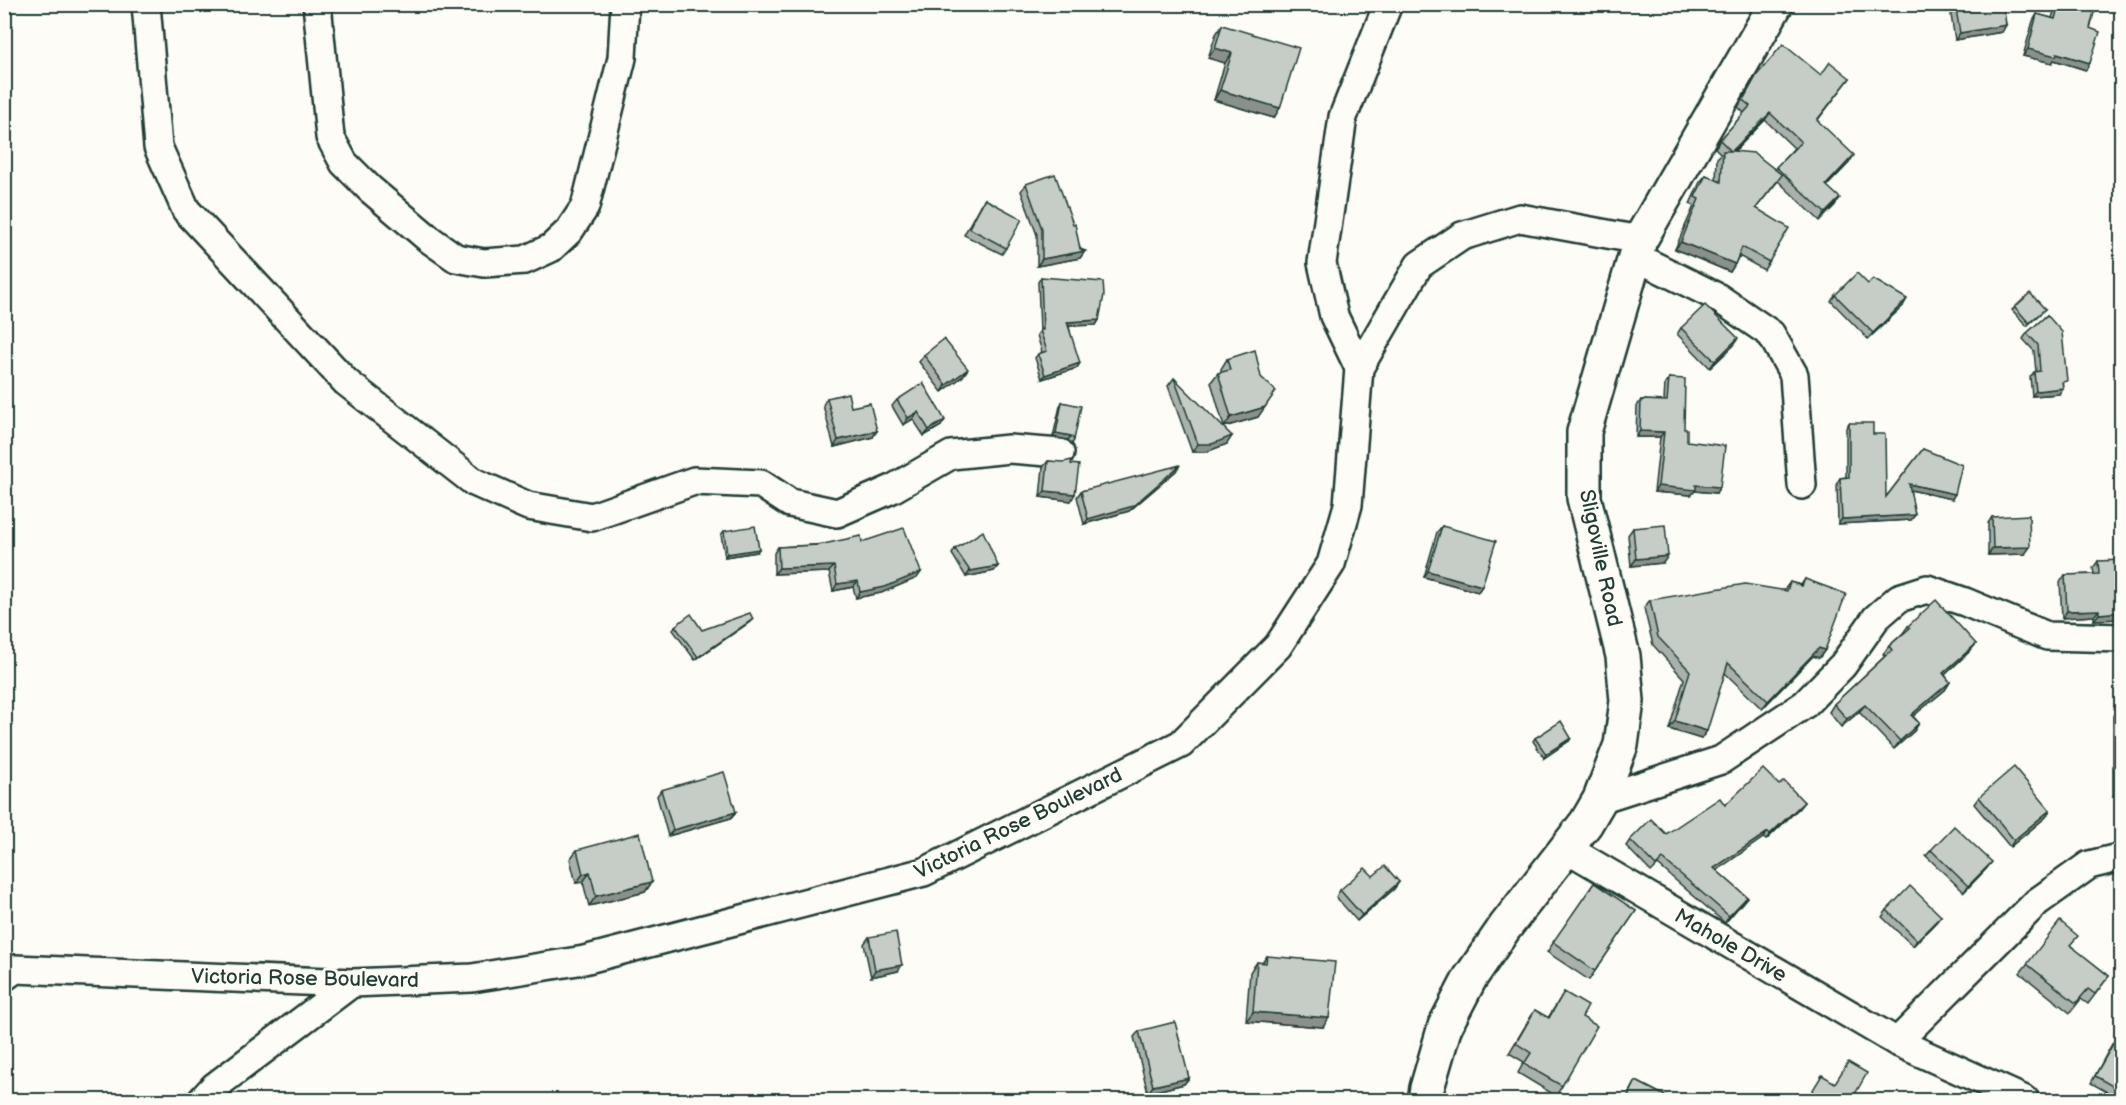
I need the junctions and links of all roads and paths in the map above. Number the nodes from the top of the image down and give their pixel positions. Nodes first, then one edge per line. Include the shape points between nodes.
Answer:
1 (146, 4) edge
2 (317, 4) edge
3 (624, 4) edge
4 (1388, 4) edge
5 (1776, 4) edge
6 (1637, 248) junction
7 (1359, 368) junction
8 (1060, 453) dead end
9 (1802, 486) dead end
10 (2121, 638) edge
11 (1600, 799) junction
12 (1566, 848) junction
13 (2121, 857) edge
14 (4, 977) edge
15 (352, 983) junction
16 (1897, 1042) junction
17 (202, 1101) edge
18 (1425, 1101) edge
19 (2025, 1101) edge

1 - 8 street via 158,147 186,210 345,382 474,482 528,506 592,517 694,482 761,484 790,503 837,513 892,489 951,454 1009,449
2 - 3 street via 330,137 344,163 447,252 456,258 484,263 525,260 551,248 569,231 585,207 622,57
4 - 7 street via 1342,117 1322,263 1334,316
5 - 6 street, Sligoville Road
6 - 7 street, Victoria Rose Boulevard via 1520,218 1462,236 1419,265
6 - 9 street, Victoria Rose Boulevard via 1771,334 1794,375
6 - 11 street, Sligoville Road via 1584,432 1584,498 1623,656 1627,701 1621,745
7 - 15 street, Victoria Rose Boulevard via 1348,505 1331,564 1278,646 1181,744 924,872 584,960 472,978
10 - 11 street via 2047,636 1927,590 1899,598 1876,618 1843,665 1805,704 1721,760
11 - 12 street, Sligoville Road
12 - 16 street, Mahole Drive
12 - 18 street, Sligoville Road via 1470,978 1445,1026
13 - 16 street via 2089,865 2037,902
14 - 15 street, Victoria Rose Boulevard via 15,969
15 - 17 street via 214,1087
16 - 19 street, Mahole Drive

